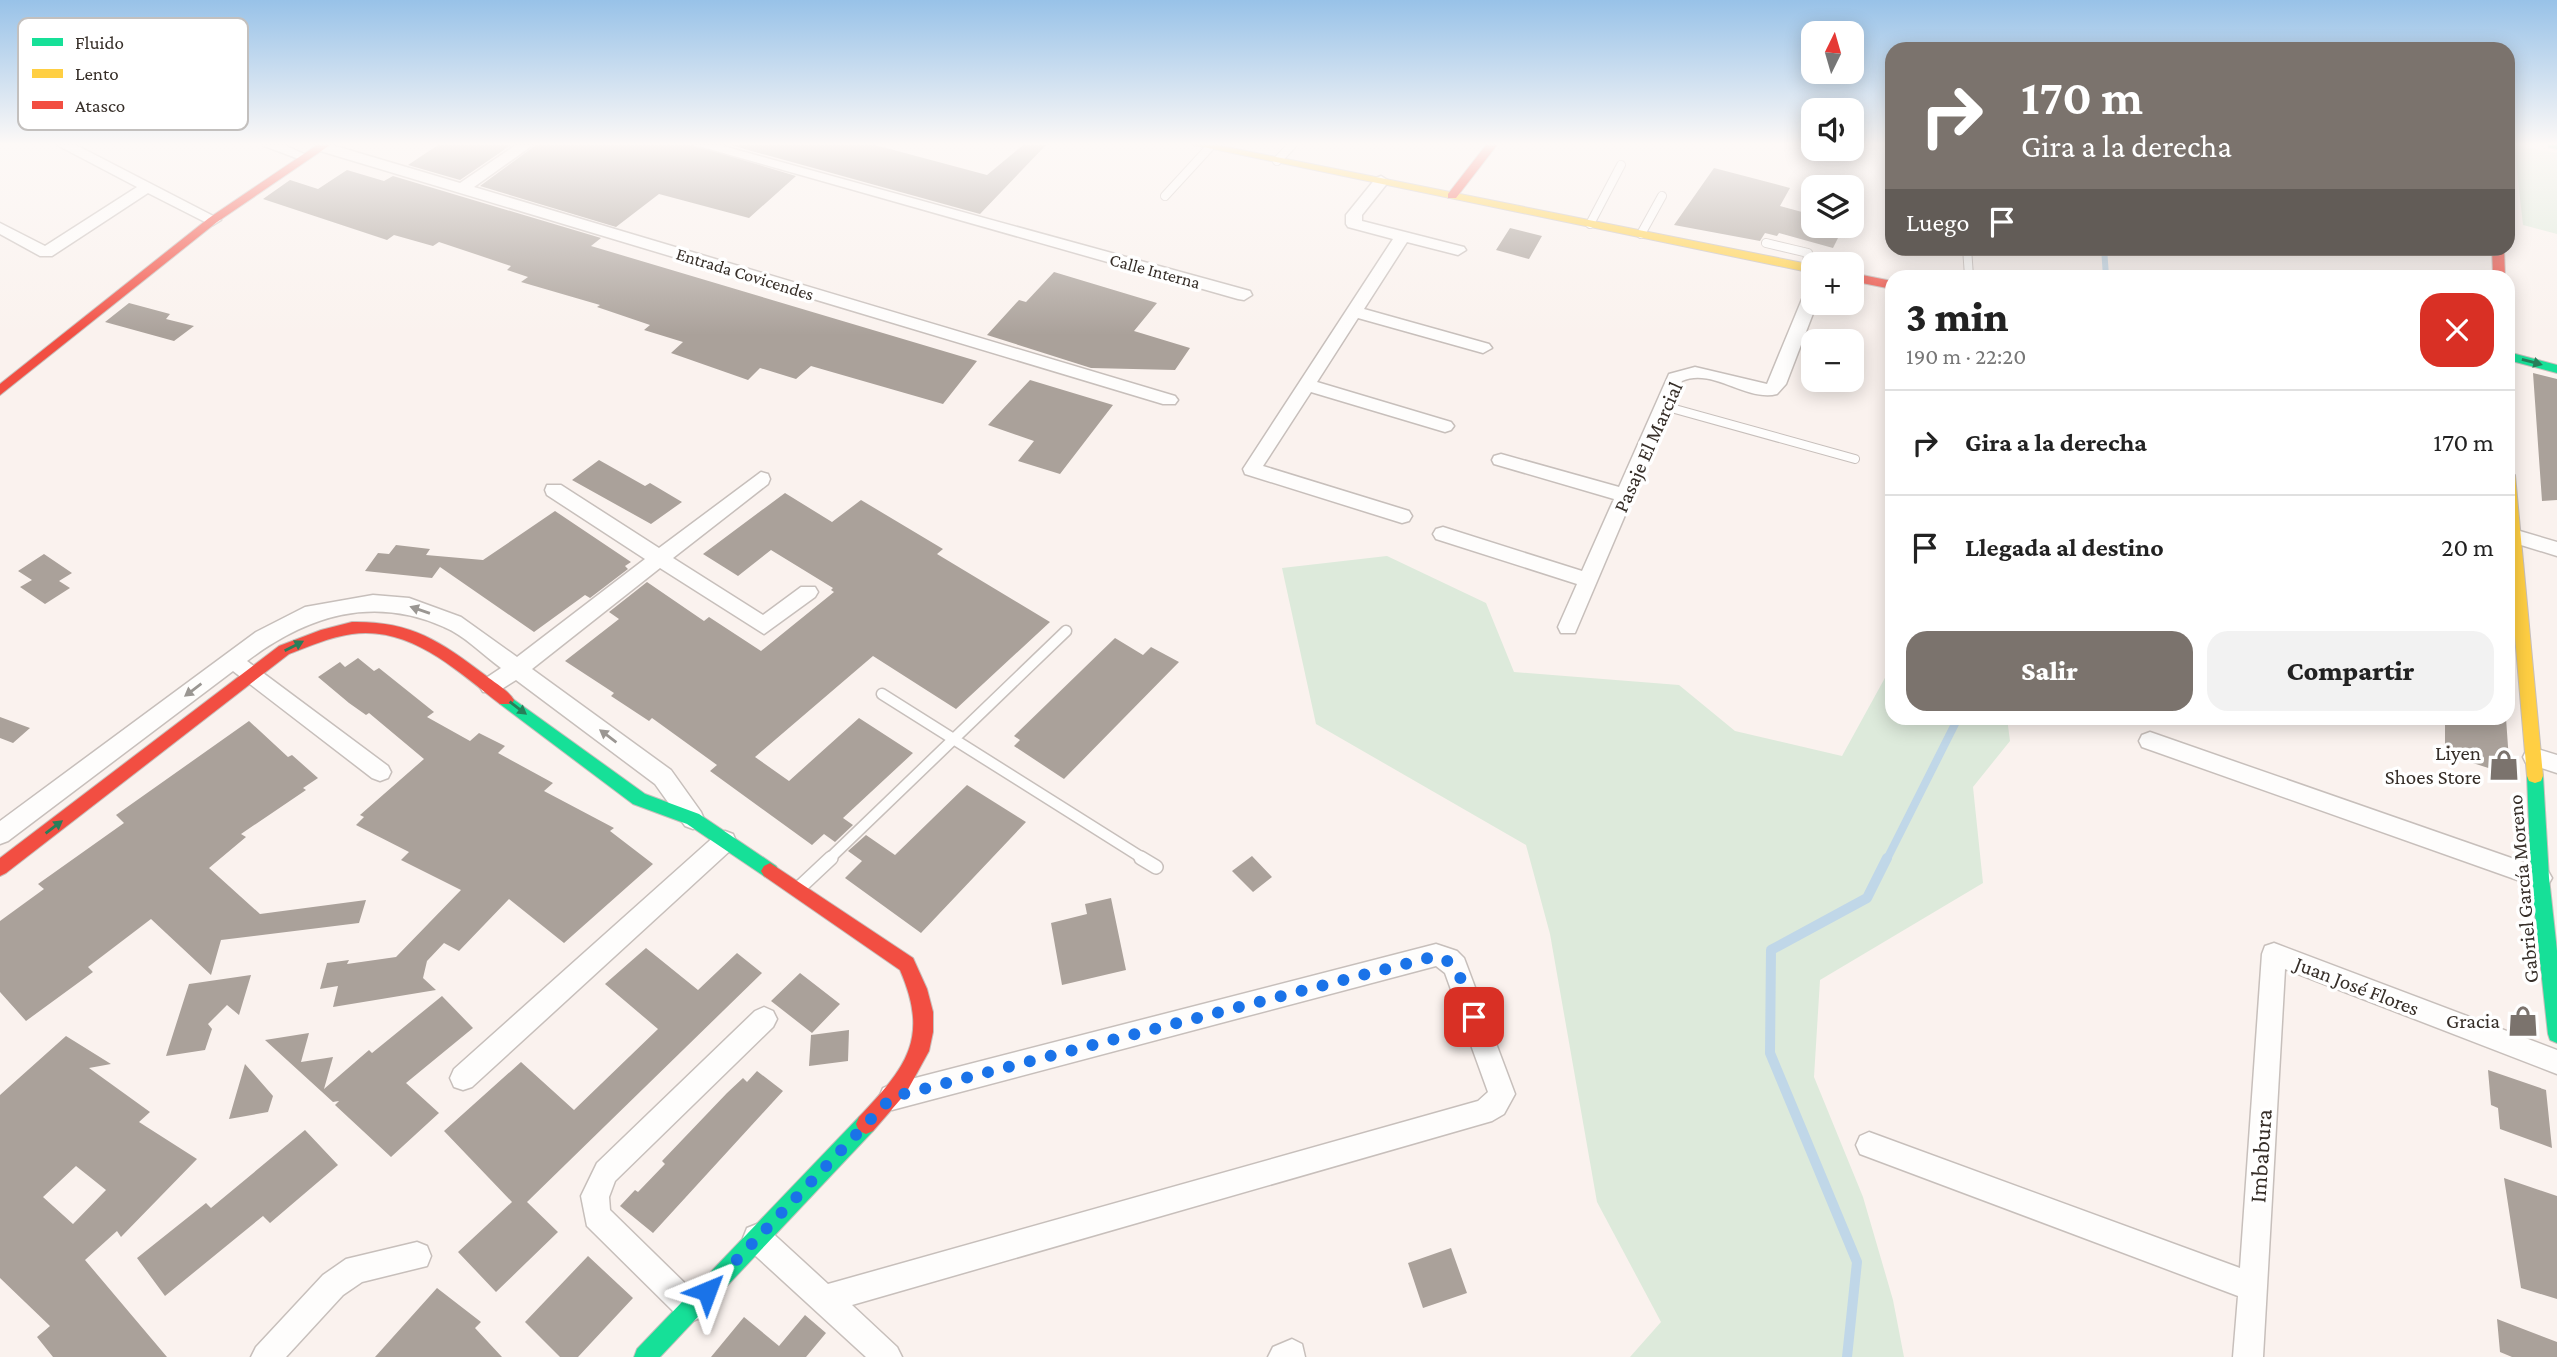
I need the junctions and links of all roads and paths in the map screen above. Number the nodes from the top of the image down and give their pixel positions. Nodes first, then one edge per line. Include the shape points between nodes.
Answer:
1 (115, 208) edge
2 (189, 208) edge
3 (230, 208) edge
4 (522, 208) edge
5 (931, 208) edge
6 (1359, 208) edge
7 (1515, 208) edge
8 (1598, 208) edge
9 (1655, 208) edge
10 (213, 220) junction
11 (1590, 223) junction
12 (0, 228) edge
13 (1641, 234) junction
14 (1401, 239) junction
15 (1766, 243) dead end
16 (1458, 250) dead end
17 (1804, 252) edge
18 (1801, 267) edge
19 (1864, 279) edge
20 (1885, 284) edge
21 (1244, 295) dead end
22 (1354, 311) junction
23 (1804, 315) edge
24 (1483, 348) dead end
25 (2515, 358) edge
26 (2557, 369) edge
27 (1307, 385) junction
28 (0, 391) edge
29 (1169, 400) dead end
30 (1664, 406) junction
31 (1446, 426) dead end
32 (1855, 459) dead end
33 (1501, 460) dead end
34 (761, 479) dead end
35 (554, 491) dead end
36 (1626, 496) junction
37 (1402, 516) dead end
38 (1443, 534) dead end
39 (2515, 537) edge
40 (2557, 550) edge
41 (659, 558) junction
42 (1589, 580) junction
43 (808, 592) dead end
44 (2515, 609) edge
45 (1568, 626) dead end
46 (1066, 631) dead end
47 (231, 662) junction
48 (518, 668) junction
49 (254, 674) junction
50 (490, 686) junction
51 (882, 694) dead end
52 (569, 706) junction
53 (542, 725) junction
54 (952, 740) junction
55 (2150, 741) dead end
56 (2534, 757) junction
57 (2557, 764) edge
58 (380, 772) dead end
59 (67, 785) junction
60 (92, 798) junction
61 (693, 818) junction
62 (0, 834) edge
63 (725, 841) junction
64 (1156, 867) dead end
65 (0, 869) edge
66 (2540, 878) junction
67 (797, 890) junction
68 (2274, 954) joint
69 (764, 1019) dead end
70 (2557, 1034) edge
71 (2557, 1062) edge
72 (463, 1078) dead end
73 (892, 1097) junction
74 (1869, 1145) dead end
75 (757, 1238) junction
76 (417, 1256) dead end
77 (2250, 1286) junction
78 (824, 1299) junction
79 (690, 1308) junction
80 (266, 1357) edge
81 (645, 1357) edge
82 (887, 1357) edge
83 (2248, 1357) edge

1 - 12 street via 46,253
2 - 10 street
3 - 10 street
4 - 29 street, Entrada Covicendes
5 - 21 street, Calle Interna
6 - 14 street via 1354,224
7 - 11 street
8 - 11 lane
9 - 13 lane
10 - 28 street
11 - 13 street
13 - 18 street
14 - 16 street
14 - 22 street
15 - 17 lane
19 - 20 street
22 - 24 street
22 - 27 street
23 - 30 street, Pasaje El Marcial via 1772,390 1695,371 1681,373
25 -> 26 street
27 - 31 street
27 - 37 street via 1252,469
30 - 32 lane
30 - 36 street, Pasaje El Marcial
33 - 36 street
34 - 41 street
35 - 41 street
36 - 42 street, Pasaje El Marcial
38 - 42 street
39 - 40 street
41 - 43 street via 764,626
41 - 48 street
42 - 45 street, Pasaje El Marcial
44 - 56 street, Gabriel García Moreno
46 - 54 lane
48 -> 47 street via 454,622 409,606 373,603 304,615
47 - 49 street
47 -> 59 street
48 - 50 street
48 - 52 street
49 -> 50 street via 284,650 313,636 363,626 393,627 428,642
49 - 58 street
49 - 60 street
50 -> 53 street
51 - 54 lane
52 - 53 street
61 -> 52 street via 663,777
53 - 61 street via 639,799
54 - 64 lane
54 - 67 lane
55 - 66 street
56 - 57 street
56 - 66 street, Gabriel García Moreno
59 - 60 street
59 - 62 street
65 -> 60 street
61 - 63 street
63 - 67 street
63 - 72 street
66 - 70 street, Gabriel García Moreno
67 - 73 street via 907,964 923,990 924,1042
68 - 71 street, Juan José Flores
68 - 77 street, Imbabura
69 - 79 street via 606,1172 595,1196 597,1216
73 - 75 street
73 - 78 street via 1436,956 1455,966 1502,1094 1483,1112
74 - 77 street
75 - 78 street
75 - 79 street
76 - 80 street via 356,1269 333,1285
77 - 83 street, Imbabura
78 - 82 street
79 - 81 street

